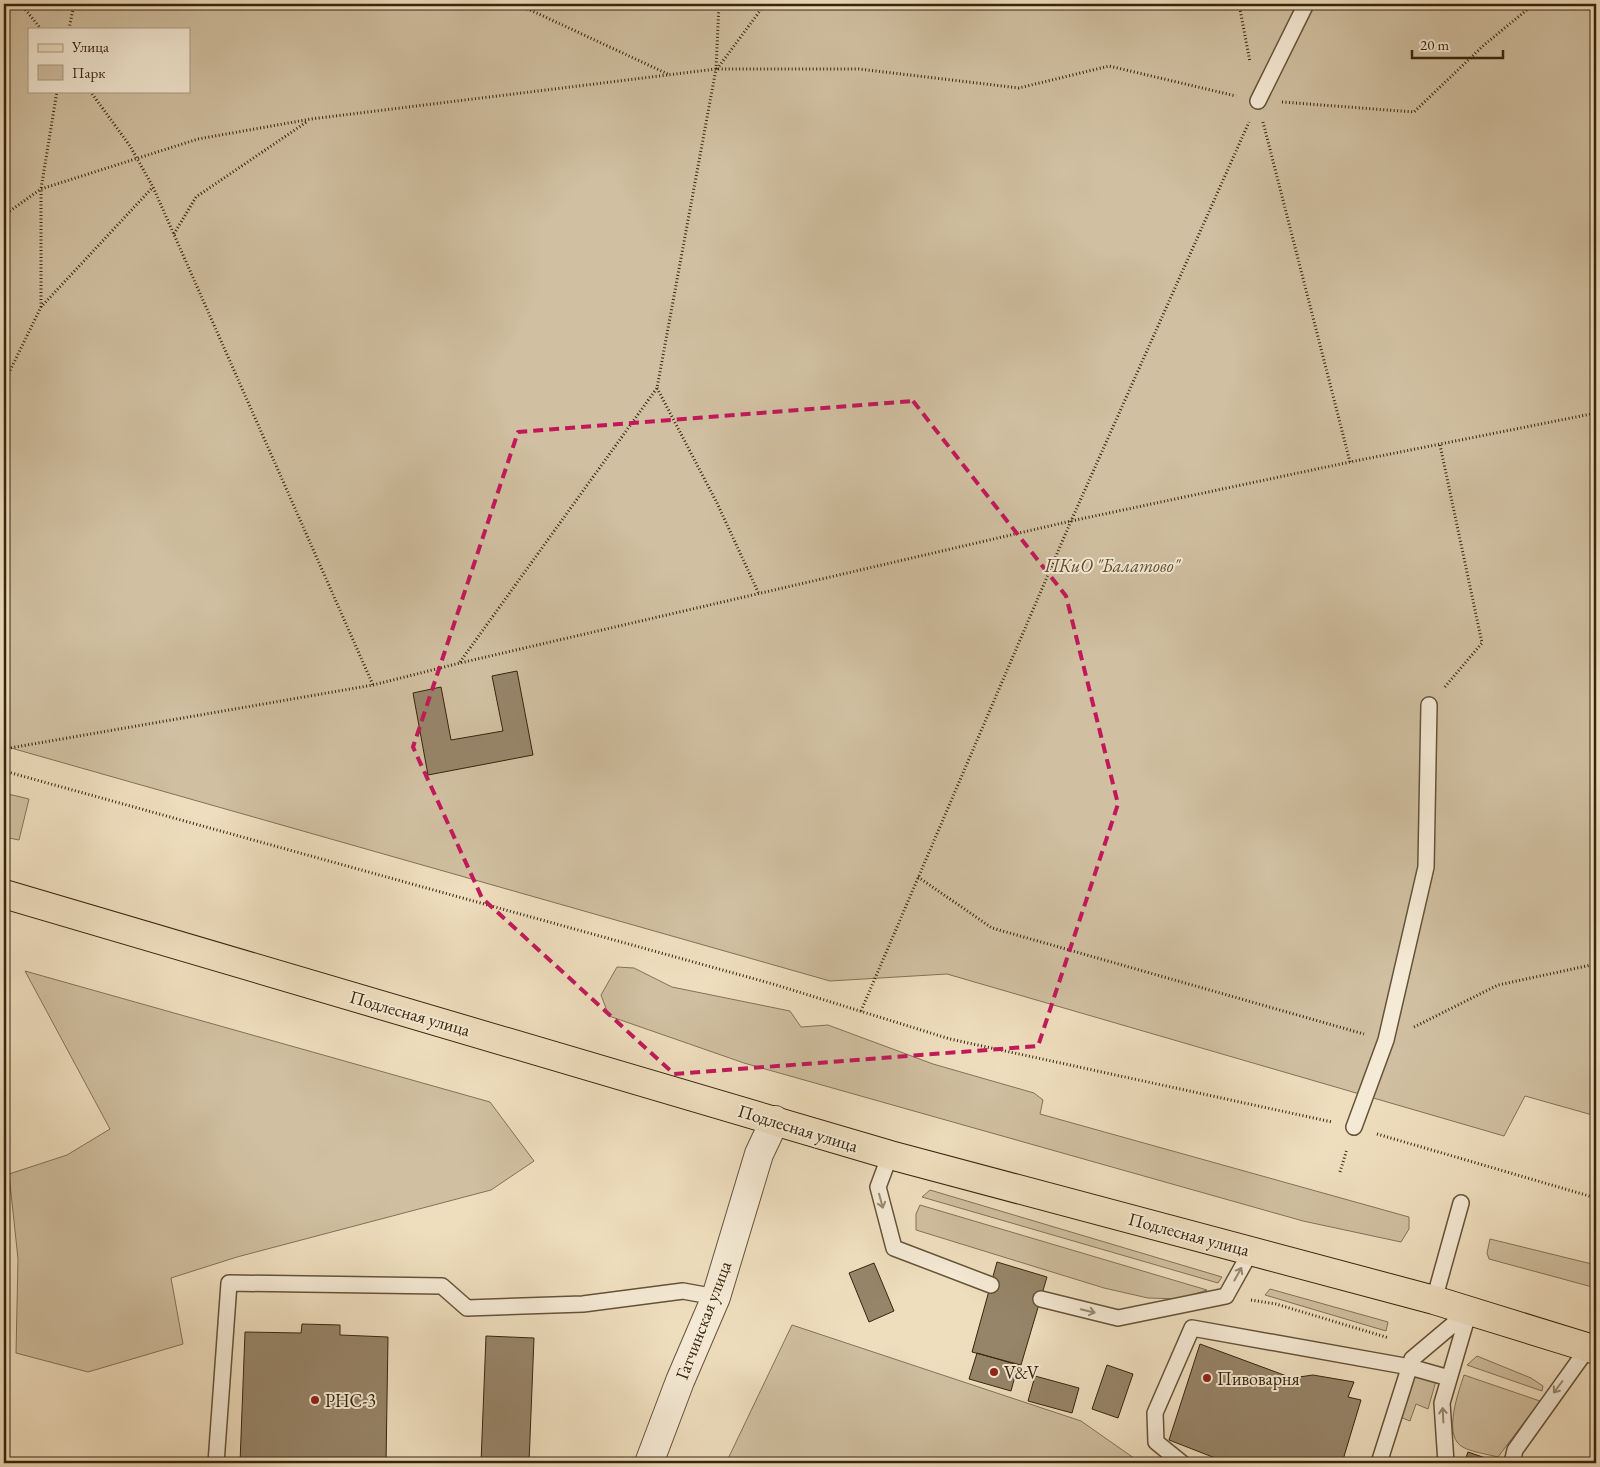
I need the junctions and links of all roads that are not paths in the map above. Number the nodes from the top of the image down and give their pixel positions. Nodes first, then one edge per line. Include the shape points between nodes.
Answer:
1 (1306, 4) edge
2 (1258, 101) road end
3 (1429, 705) road end
4 (4, 894) edge
5 (775, 1120) junction
6 (1354, 1127) road end
7 (890, 1155) junction
8 (1461, 1203) dead end
9 (1251, 1251) junction
10 (991, 1285) dead end
11 (716, 1297) junction
12 (1040, 1299) dead end
13 (1434, 1300) junction
14 (1469, 1311) junction
15 (1592, 1349) edge
16 (1410, 1367) junction
17 (1449, 1378) junction
18 (216, 1463) edge
19 (649, 1463) edge
20 (1182, 1463) edge
21 (1380, 1463) edge
22 (1446, 1463) edge
23 (1512, 1463) edge

1 - 2 lane
3 - 6 lane via 1426,867 1386,1040
4 - 5 main road, Подлесная улица
5 - 7 main road, Подлесная улица
5 - 11 street, Гатчинская улица via 759,1154
7 - 9 main road, Подлесная улица
7 -> 10 lane via 878,1187 894,1248
8 - 13 lane
12 -> 9 lane via 1118,1318 1226,1296
9 - 13 main road, Подлесная улица
11 - 18 lane via 683,1291 583,1304 467,1308 442,1286 229,1283
11 - 19 street, Гатчинская улица
13 - 14 main road, Подлесная улица
14 - 15 main road, Подлесная улица
14 - 16 lane via 1412,1359
14 - 17 lane
15 -> 23 lane via 1515,1450
16 - 17 lane
16 - 20 lane via 1192,1328 1155,1413 1156,1442
16 - 21 lane
22 -> 17 lane via 1442,1403

